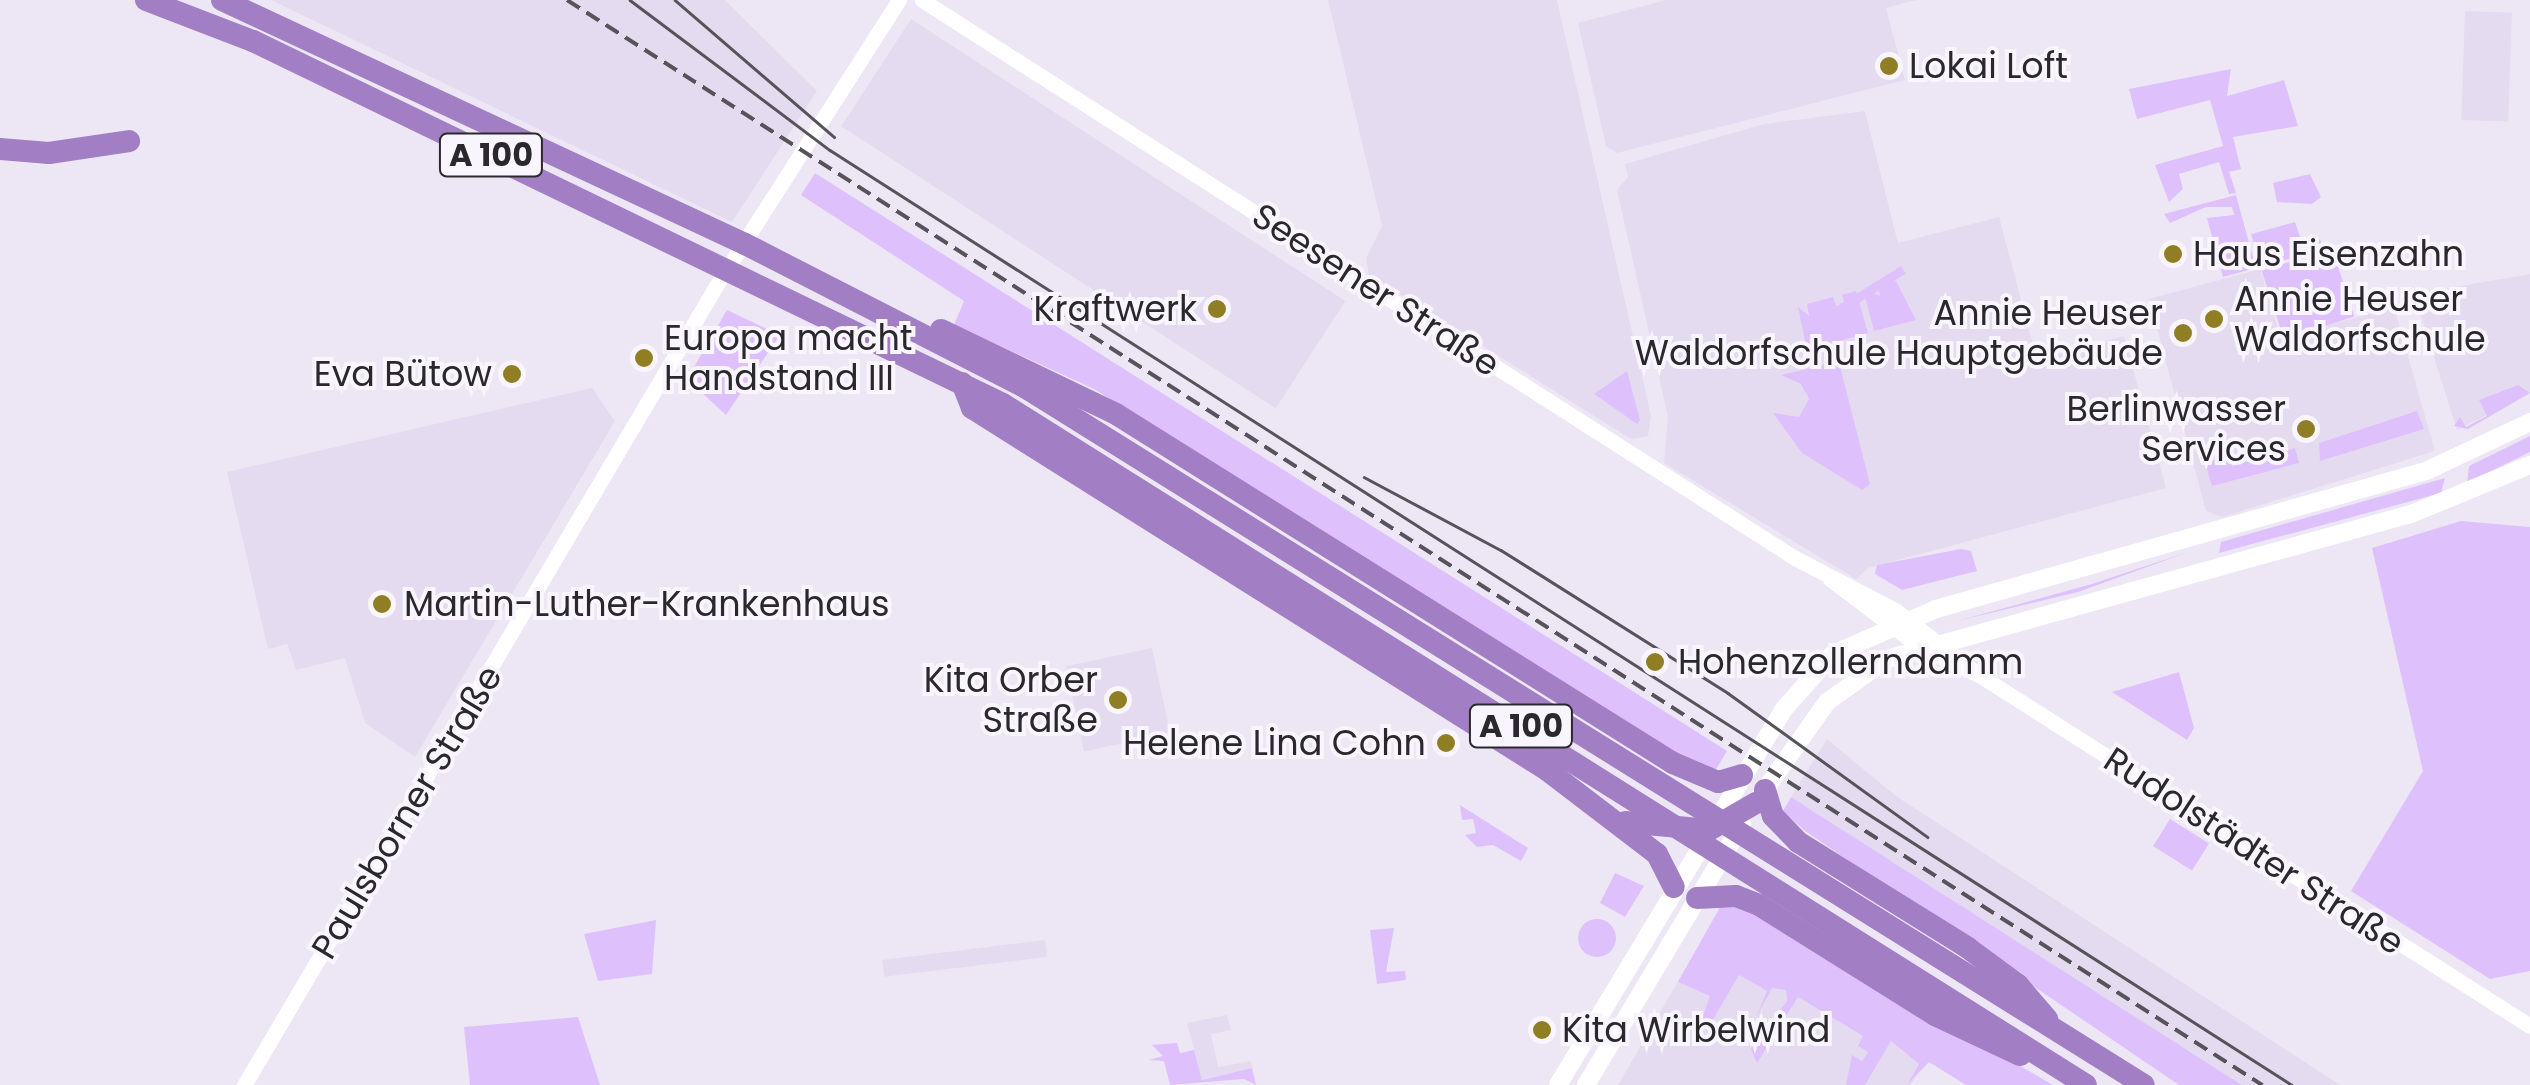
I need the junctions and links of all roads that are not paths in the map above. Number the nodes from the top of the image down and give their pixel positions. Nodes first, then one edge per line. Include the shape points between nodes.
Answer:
1 (146, 0) edge
2 (222, 0) edge
3 (899, 0) edge
4 (922, 0) edge
5 (129, 141) dead end
6 (0, 149) edge
7 (912, 329) junction
8 (962, 383) junction
9 (2530, 422) edge
10 (2530, 465) edge
11 (1830, 579) junction
12 (1907, 618) junction
13 (1887, 625) junction
14 (1942, 641) junction
15 (1920, 646) junction
16 (1979, 676) junction
17 (1673, 763) junction
18 (1737, 784) junction
19 (1760, 797) junction
20 (1617, 820) junction
21 (1798, 842) junction
22 (1715, 844) junction
23 (1674, 887) junction
24 (1697, 898) junction
25 (1754, 898) junction
26 (2530, 1026) edge
27 (2058, 1032) junction
28 (2080, 1082) edge
29 (244, 1085) edge
30 (1558, 1085) edge
31 (1586, 1085) edge
32 (2144, 1085) edge

1 - 8 highway, A 100 via 253,42
2 - 7 highway, A 100
3 - 29 street, Paulsborner Straße via 720,280
4 - 11 street, Seesener Straße
5 - 6 highway via 48,153
7 - 17 highway via 942,330 1086,397
7 - 27 highway, A 100 via 1147,461
8 - 20 highway via 972,408
8 - 28 highway, A 100
9 - 12 main road via 2388,484
10 - 14 main road via 2411,514
11 - 12 street, Seesener Straße
11 - 13 street, Seesener Straße
12 - 13 main road
12 - 14 street, Seesener Straße
13 - 15 street, Rudolstädter Straße
13 - 18 main road via 1833,654 1783,710
14 - 15 main road
14 - 16 street, Rudolstädter Straße
15 - 16 street, Rudolstädter Straße
15 - 19 main road via 1860,676 1806,727
16 - 26 street, Rudolstädter Straße
17 - 18 highway via 1714,782
17 - 22 highway
18 - 22 highway
19 - 21 highway
19 - 22 highway
20 - 22 highway
20 - 23 highway via 1663,860
21 - 22 highway
21 - 27 highway via 2006,975
22 - 23 main road
22 - 24 main road
22 - 25 highway
23 - 30 main road
24 - 25 highway
24 - 31 main road
25 - 28 highway via 1934,1015
27 - 32 highway, A 100

